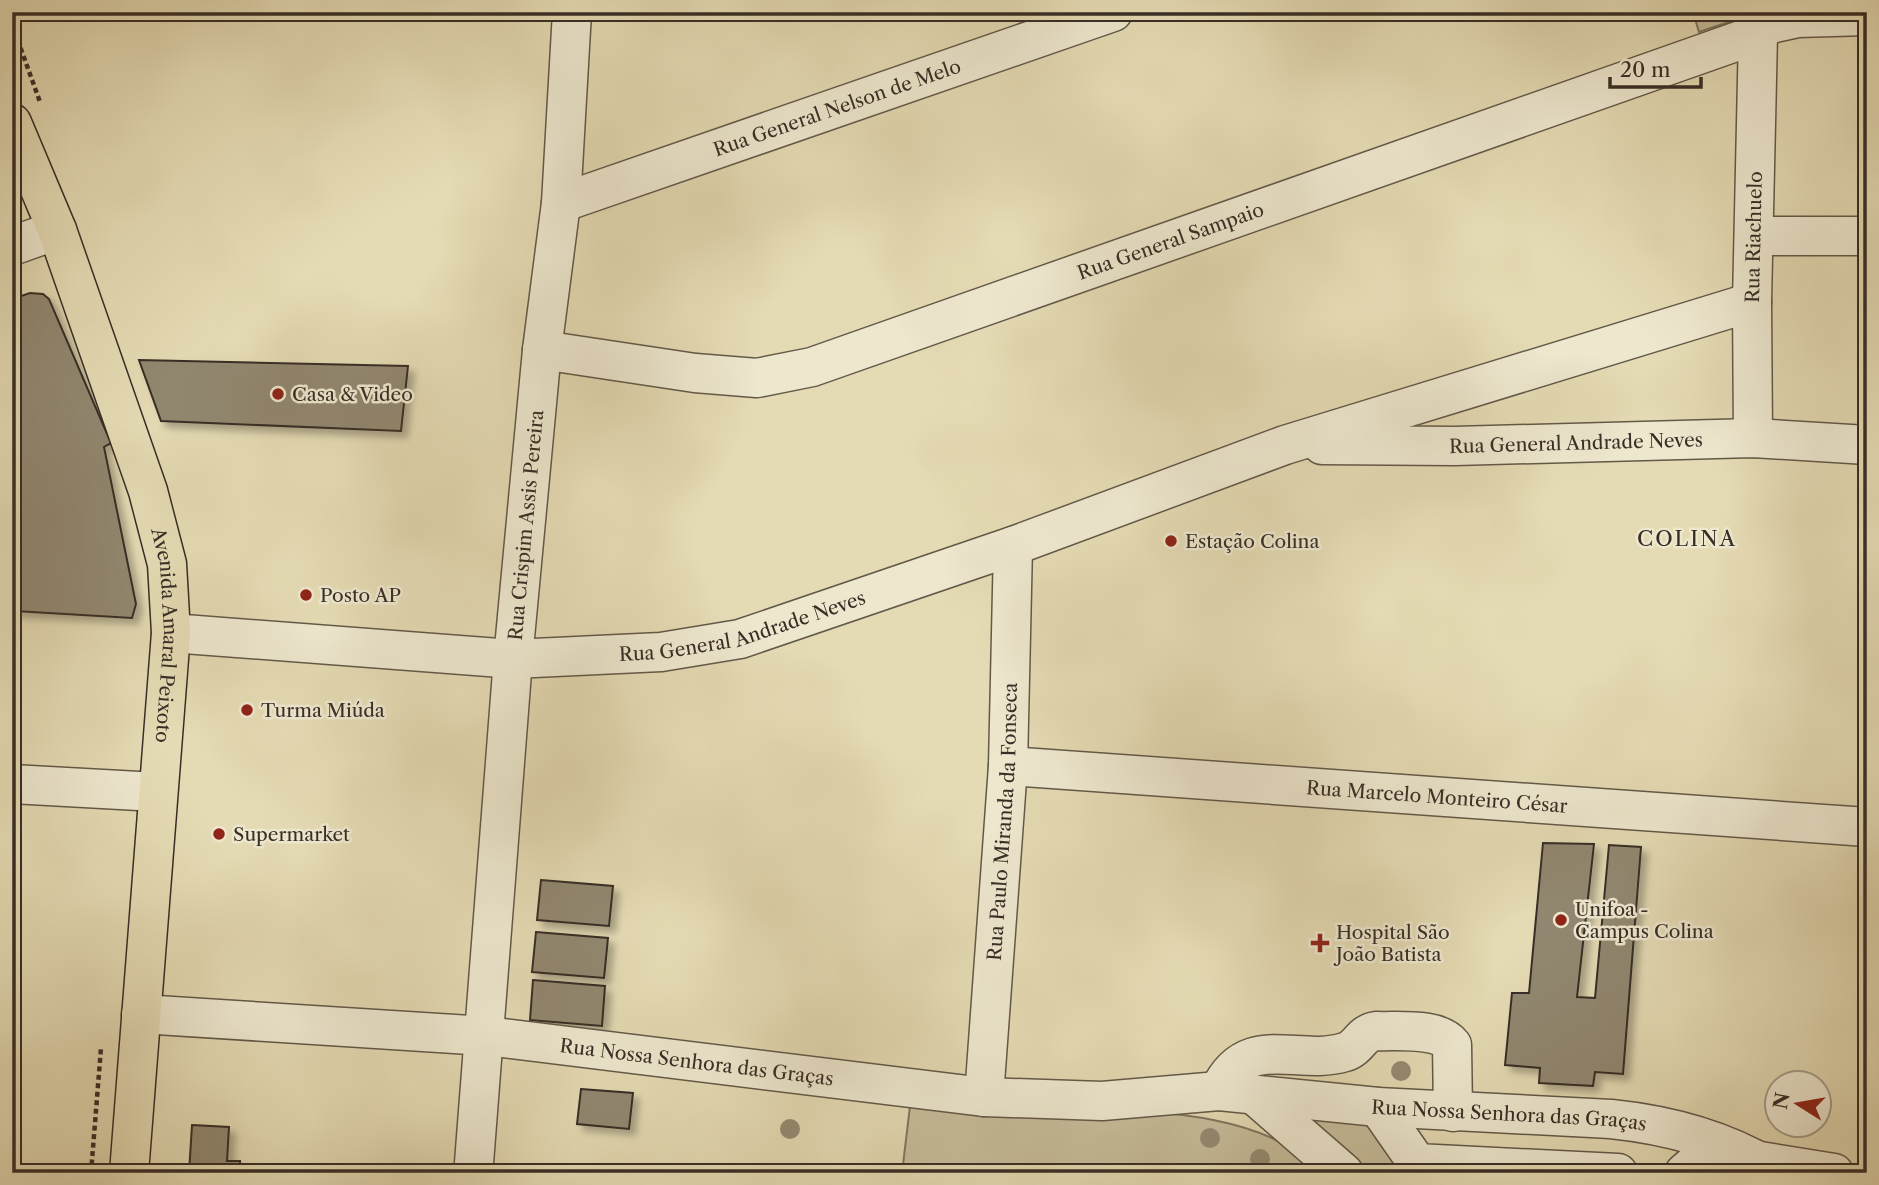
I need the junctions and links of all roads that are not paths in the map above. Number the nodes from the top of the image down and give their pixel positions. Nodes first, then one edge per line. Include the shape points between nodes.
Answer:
1 (572, 12) edge
2 (1113, 12) edge
3 (1867, 16) edge
4 (1768, 24) edge
5 (12, 123) edge
6 (561, 204) junction
7 (57, 230) junction
8 (1754, 236) junction
9 (1867, 236) edge
10 (12, 246) edge
11 (1752, 302) junction
12 (542, 350) junction
13 (1753, 438) junction
14 (1285, 444) junction
15 (1867, 445) edge
16 (1013, 546) junction
17 (171, 633) junction
18 (513, 659) junction
19 (1008, 766) junction
20 (12, 784) edge
21 (157, 792) junction
22 (1867, 827) edge
23 (141, 1014) junction
24 (486, 1036) junction
25 (1236, 1092) junction
26 (984, 1097) junction
27 (1378, 1107) junction
28 (1453, 1112) junction
29 (1704, 1139) junction
30 (474, 1163) dead end
31 (1769, 1167) edge
32 (129, 1173) edge
33 (1344, 1173) edge
34 (1618, 1173) edge
35 (1684, 1173) edge
36 (1834, 1173) edge

1 - 6 street, Rua Crispim Assis Pereira
2 - 6 street, Rua General Nelson de Melo
3 - 4 street, Rua General Sampaio via 1798,18
4 - 8 street, Rua Riachuelo
4 - 12 street, Rua General Sampaio via 812,367 757,377 695,373
5 - 7 main road, Avenida Amaral Peixoto
6 - 12 street, Rua Crispim Assis Pereira
7 - 10 street
7 - 17 main road, Avenida Amaral Peixoto via 160,530
8 - 9 street
8 - 11 street, Rua Riachuelo
11 - 13 street, Rua Riachuelo
11 - 14 street, Rua General Andrade Neves
12 - 18 street, Rua Crispim Assis Pereira
13 - 14 street, Rua General Andrade Neves via 1454,446
13 - 15 street, Rua General Andrade Neves
14 - 16 street, Rua General Andrade Neves
16 - 18 street, Rua General Andrade Neves via 740,639 661,652
16 - 19 street, Rua Paulo Miranda da Fonseca
17 - 18 street, Rua General Andrade Neves
17 - 21 main road, Avenida Amaral Peixoto
18 - 24 street, Rua Crispim Assis Pereira
19 - 22 street, Rua Marcelo Monteiro César
19 - 26 street, Rua Paulo Miranda da Fonseca
20 - 21 street
21 - 23 main road, Avenida Amaral Peixoto
23 - 24 street, Rua Nossa Senhora das Graças
23 - 32 main road, Avenida Amaral Peixoto
24 - 26 street, Rua Nossa Senhora das Graças
24 - 30 street, Rua Crispim Assis Pereira
25 - 26 street, Rua Nossa Senhora das Graças via 1102,1101
25 - 27 street, Rua Nossa Senhora das Graças
25 - 28 street via 1230,1073 1251,1056 1346,1052 1368,1032 1376,1031 1431,1035 1448,1039 1452,1045
25 - 33 street
27 - 28 street, Rua Nossa Senhora das Graças
27 - 34 street via 1417,1163
28 - 29 street, Rua Nossa Senhora das Graças via 1641,1122
29 - 31 street, Rua Nossa Senhora das Graças
29 - 35 street via 1699,1160
31 - 36 street, Rua Nossa Senhora das Graças

